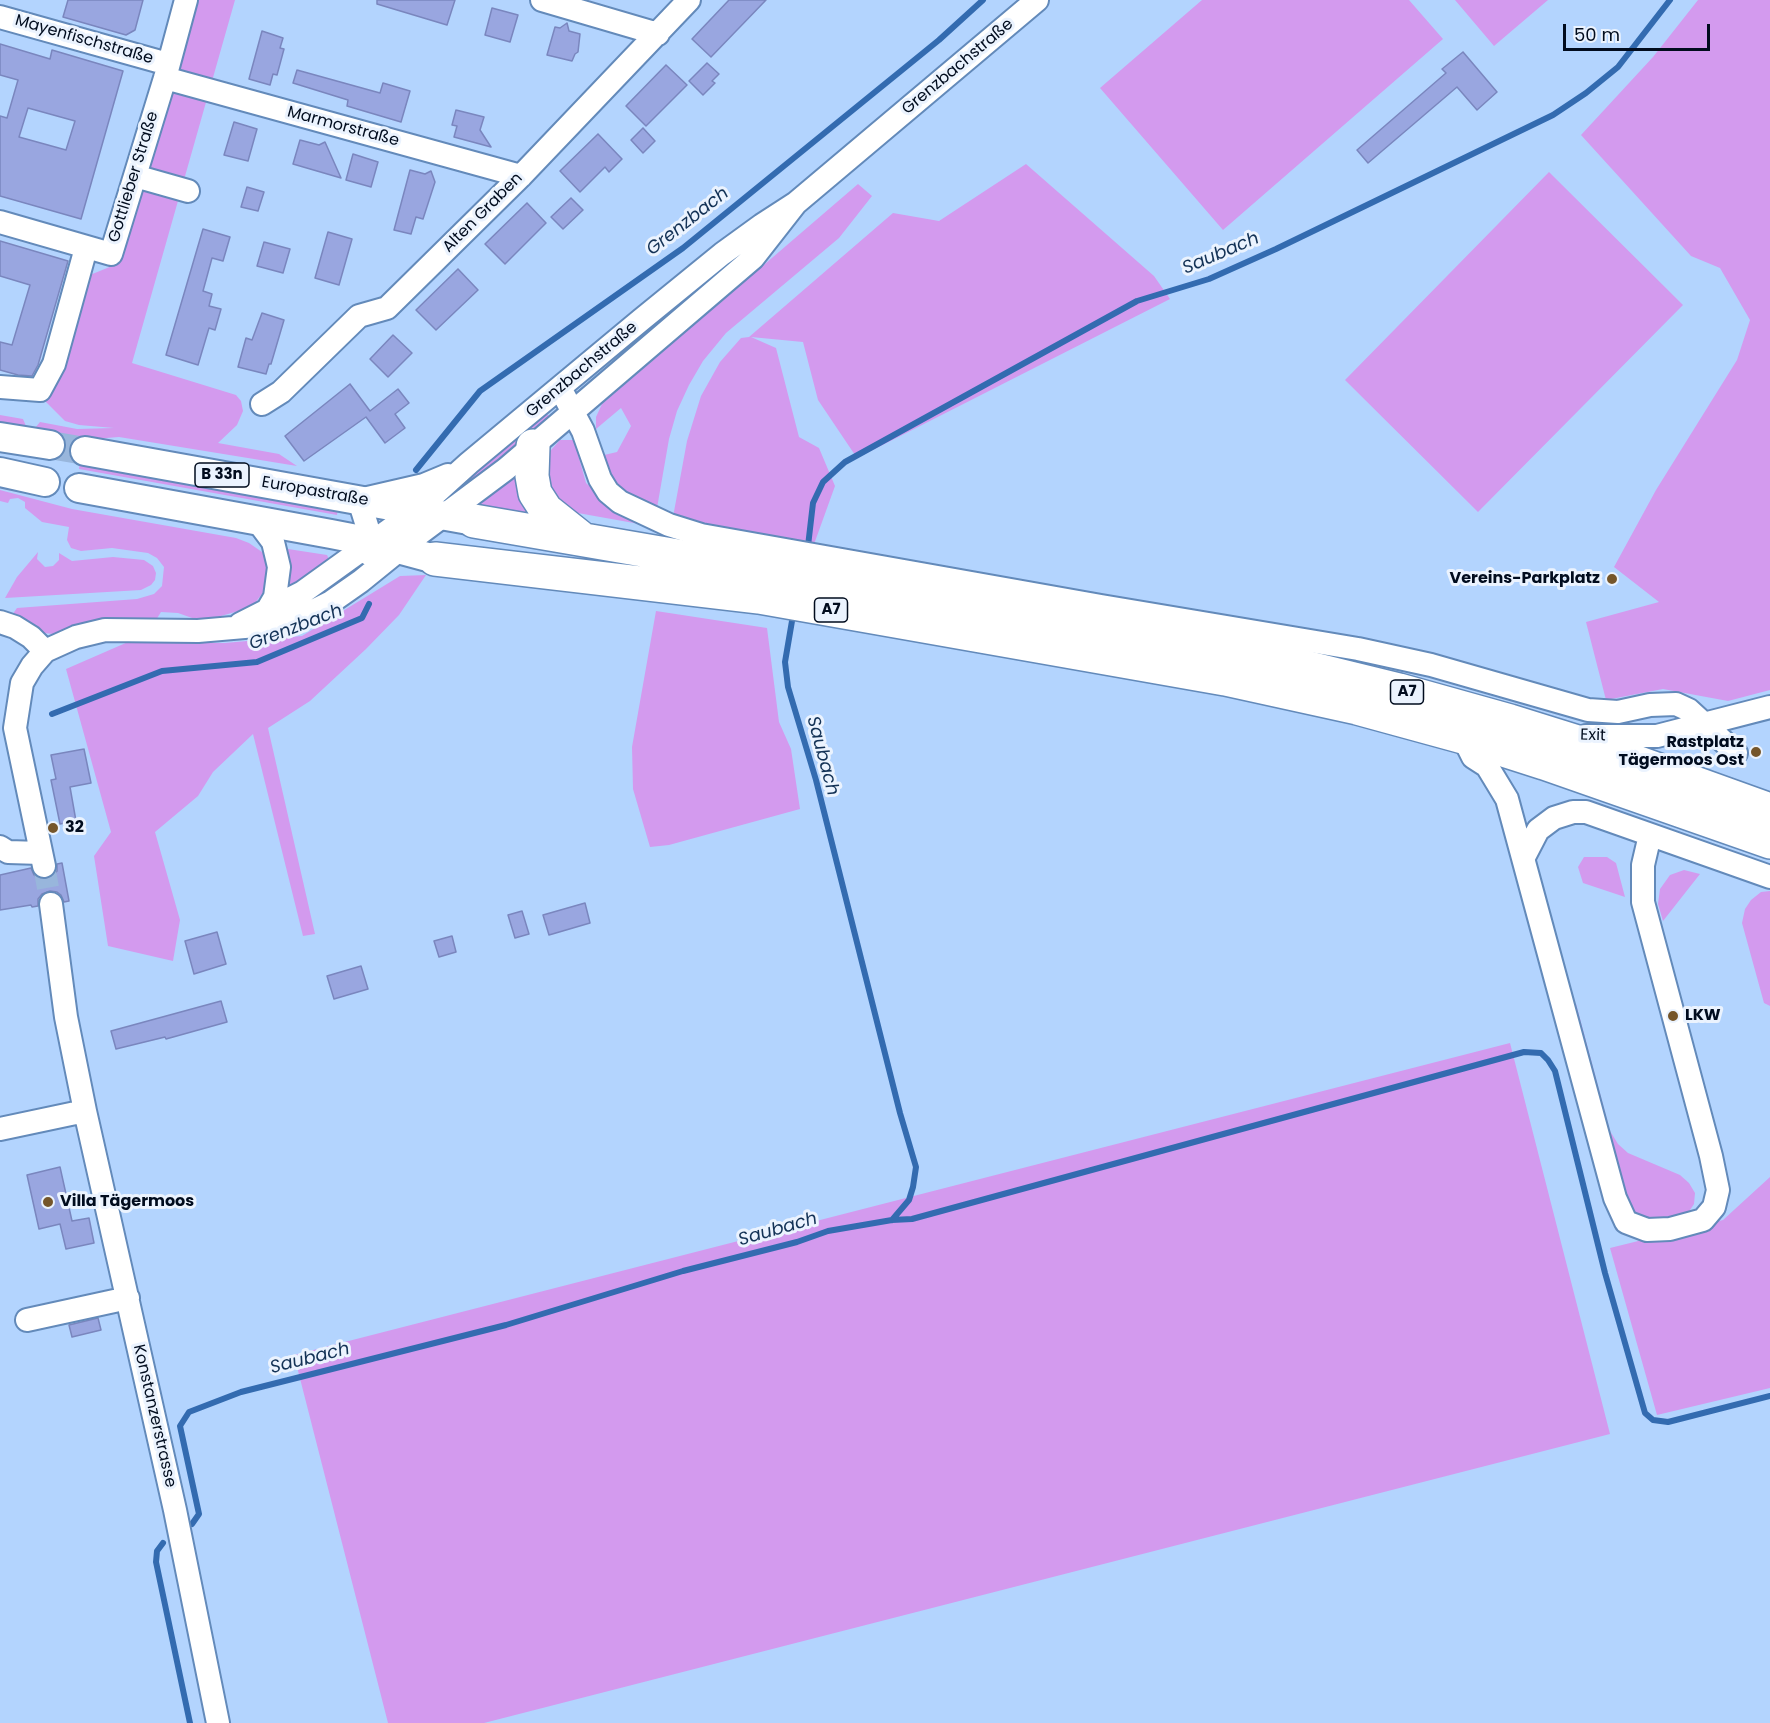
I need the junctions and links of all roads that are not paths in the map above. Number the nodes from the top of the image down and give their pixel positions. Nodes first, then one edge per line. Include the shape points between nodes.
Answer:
1 (186, 0) edge
2 (542, 0) edge
3 (689, 0) edge
4 (1037, 0) edge
5 (0, 16) edge
6 (658, 34) junction
7 (166, 71) junction
8 (135, 176) junction
9 (521, 176) junction
10 (188, 191) dead end
11 (796, 203) junction
12 (0, 222) edge
13 (86, 248) junction
14 (0, 387) edge
15 (560, 388) junction
16 (262, 404) dead end
17 (572, 413) junction
18 (0, 436) edge
19 (50, 445) tunnel mouth
20 (533, 446) junction
21 (85, 451) tunnel mouth
22 (469, 463) junction
23 (0, 472) edge
24 (45, 482) dead end
25 (80, 489) dead end
26 (359, 500) junction
27 (460, 518) junction
28 (258, 522) junction
29 (418, 538) junction
30 (581, 538) junction
31 (372, 542) junction
32 (361, 581) junction
33 (268, 609) junction
34 (0, 622) edge
35 (234, 627) junction
36 (45, 651) junction
37 (1770, 706) edge
38 (1704, 724) junction
39 (1556, 735) junction
40 (1463, 737) junction
41 (1736, 753) dead end
42 (1770, 810) edge
43 (1710, 820) junction
44 (1650, 835) junction
45 (1770, 842) edge
46 (0, 847) edge
47 (1524, 857) junction
48 (1770, 858) edge
49 (1770, 877) edge
50 (51, 904) tunnel mouth
51 (85, 1111) junction
52 (0, 1129) edge
53 (128, 1299) junction
54 (27, 1320) dead end
55 (218, 1723) edge

1 - 7 street, Gottlieber Straße
2 - 6 street
3 - 6 street, Alten Graben
4 - 11 street, Grenzbachstraße
5 - 7 street, Mayenfischstraße
6 - 9 street, Alten Graben
7 - 8 street, Gottlieber Straße
7 - 9 street, Marmorstraße
8 - 10 street
8 - 13 street, Gottlieber Straße via 111,254
9 - 16 street, Alten Graben via 387,308 359,316 281,392
11 - 15 street, Grenzbachstraße via 722,254
11 - 17 street, Grenzbachstraße via 753,258
12 - 13 street
13 - 14 street, Gottlieber Straße via 54,364 40,390
15 - 17 street
15 - 22 street, Grenzbachstraße
17 - 20 street, Grenzbachstraße
17 - 38 street via 608,492 620,502 669,525 701,535 1358,649 1431,665 1588,710 1618,712 1676,704
18 - 19 main road
20 - 27 street, Grenzbachstraße
20 - 30 highway via 535,493 546,510
21 - 26 main road, Europastraße / B 33n
22 - 26 street via 424,485
22 - 29 street, Grenzbachstraße
23 - 24 main road
25 - 28 main road, Europastraße / B 33n
26 - 29 main road, Europastraße / B 33n
26 - 31 street
27 - 29 main road, Europastraße / B 33n
27 - 30 highway, A7
28 - 31 main road, Europastraße
28 - 33 street via 273,542 279,567 275,597
29 - 31 main road, Europastraße / B 33n
29 - 31 street, Grenzbachstraße
29 - 32 street
29 - 40 highway, A7 via 1257,685
30 - 39 highway, A7 via 1257,657 1421,696
31 - 32 street
31 - 33 street via 303,592
32 - 35 street via 331,603 293,621
33 - 35 street
34 - 36 street via 31,637
35 - 36 street via 198,631 105,630
36 - 46 street via 22,683 15,728 42,859
37 - 38 street, Exit
38 - 39 street, Exit via 1642,737
38 - 41 street
39 - 42 highway, A7
40 - 43 highway, A7
40 - 47 street via 1473,757 1487,766 1503,790
43 - 45 highway, A7
43 - 48 street via 1728,843
44 - 47 street via 1586,812 1573,812 1554,818 1538,830
44 - 47 street via 1642,865 1643,902 1718,1190 1714,1207 1703,1220 1670,1229 1647,1230 1626,1222 1615,1198
44 - 49 street
50 - 51 street, Konstanzerstrasse via 66,1017
51 - 52 street
51 - 53 street, Konstanzerstrasse
53 - 54 street
53 - 55 street, Konstanzerstrasse

